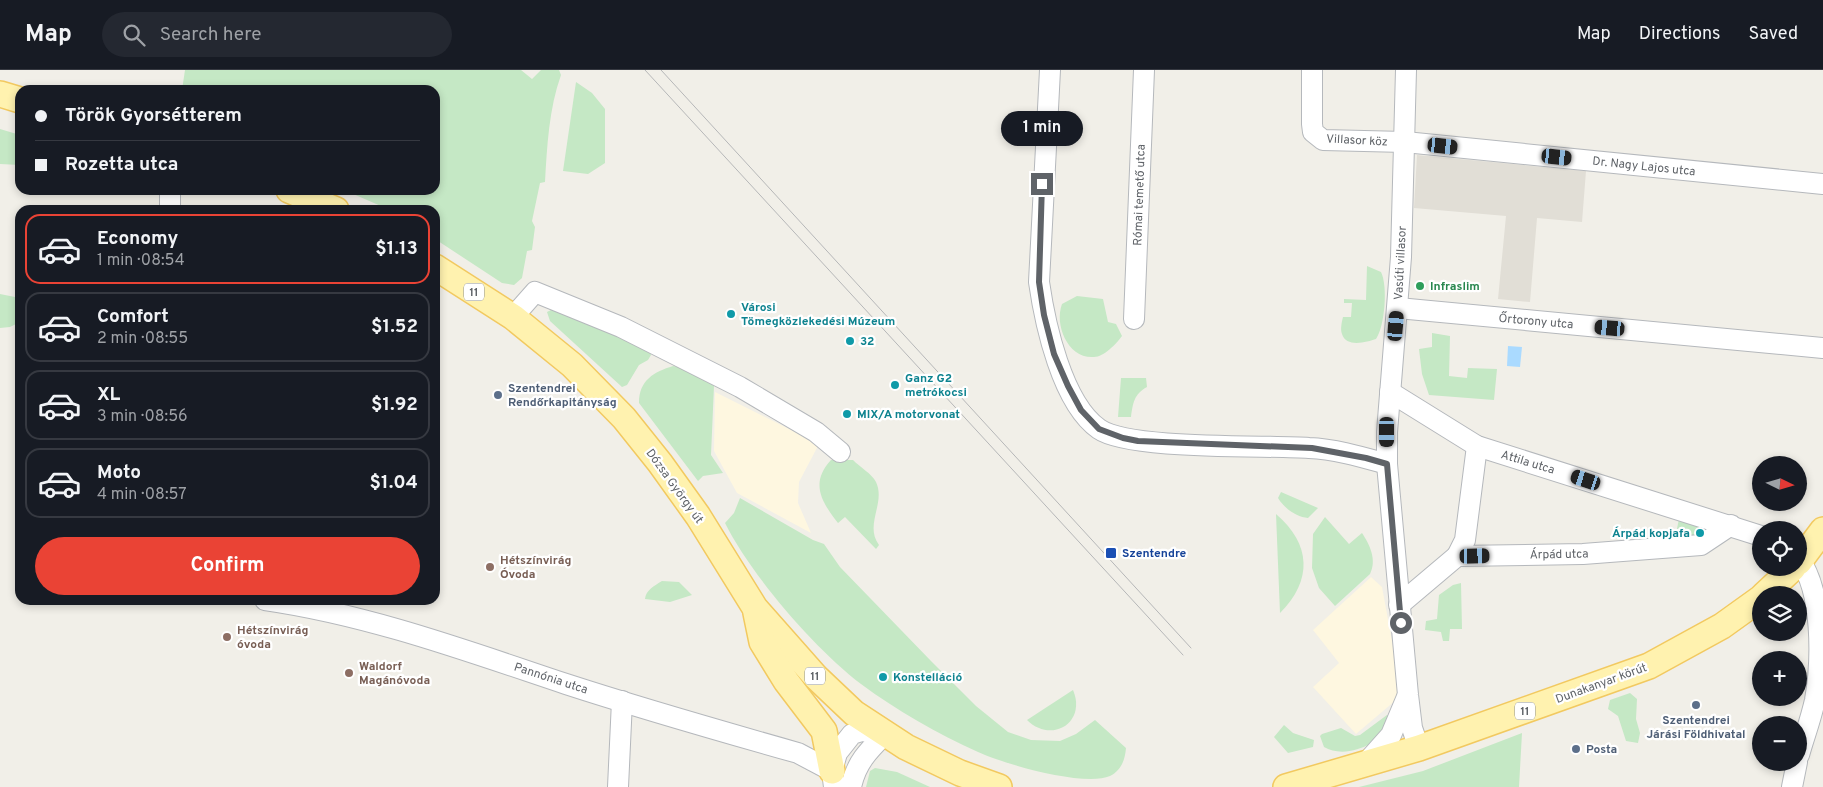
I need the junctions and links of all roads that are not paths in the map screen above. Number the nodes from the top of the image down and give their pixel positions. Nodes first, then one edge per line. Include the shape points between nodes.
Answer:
1 (1050, 70) edge
2 (1144, 70) edge
3 (1312, 70) edge
4 (1406, 70) edge
5 (0, 94) edge
6 (15, 98) edge
7 (1405, 142) junction
8 (1823, 184) edge
9 (301, 195) edge
10 (324, 205) edge
11 (440, 270) edge
12 (1398, 308) junction
13 (513, 317) junction
14 (1134, 319) dead end
15 (1823, 348) edge
16 (1390, 392) junction
17 (1477, 446) junction
18 (840, 452) dead end
19 (1387, 464) junction
20 (1730, 525) junction
21 (1823, 530) edge
22 (1752, 533) edge
23 (1807, 550) edge
24 (1457, 556) junction
25 (1784, 576) edge
26 (1807, 576) edge
27 (1773, 586) edge
28 (1752, 604) edge
29 (298, 605) edge
30 (1399, 605) junction
31 (755, 608) junction
32 (1408, 695) junction
33 (622, 701) junction
34 (1807, 727) edge
35 (885, 734) junction
36 (1418, 748) junction
37 (1366, 764) junction
38 (1795, 771) edge
39 (833, 779) edge
40 (618, 787) edge
41 (852, 787) edge
42 (999, 787) edge
43 (1286, 787) edge
44 (1792, 787) edge

1 - 19 street via 1039,282 1054,354 1081,410 1099,429 1130,440 1312,448
2 - 14 street, Római temető utca
3 - 7 street, Villasor köz via 1311,117 1318,137 1323,140
4 - 7 street, Vasúti villasor
5 - 6 main road
7 - 8 street, Dr. Nagy Lajos utca
7 - 12 street, Vasúti villasor
9 - 10 main road
11 - 13 main road, Dózsa György út / 11
12 - 15 street, Őrtorony utca
12 - 16 street, Vasúti villasor
13 - 18 street via 535,292 621,327 740,387 816,432
13 - 31 main road, Dózsa György út / 11 via 572,365 624,418 698,516
16 - 17 street, Attila utca
16 - 19 street, Vasúti villasor
17 - 20 street, Attila utca
17 - 24 street via 1465,540
19 - 30 street, Vasúti villasor
20 - 22 street, Attila utca
20 - 24 street, Árpád utca via 1701,546 1583,554
21 - 23 main road
24 - 30 street
25 - 27 main road
26 - 34 street via 1812,584 1819,616 1819,672
28 - 36 main road, Dunakanyar körút / 11 via 1722,626 1649,666
29 - 33 street, Pannónia utca via 425,636
30 - 32 street, Vasúti villasor
31 - 35 main road, Dózsa György út / 11 via 816,677 854,713
31 - 39 main road via 762,642 786,681 824,731
32 - 36 street, Vasúti villasor
32 - 37 street, Vasúti villasor via 1390,735
33 - 39 street, Pannónia utca via 798,753
33 - 40 street
35 - 39 street via 862,731 852,734 837,753
35 - 41 street via 863,756
35 - 42 main road, 11 via 960,774
36 - 37 main road, Dunakanyar körút / 11
37 - 43 main road, Dunakanyar körút / 11
38 - 44 street

